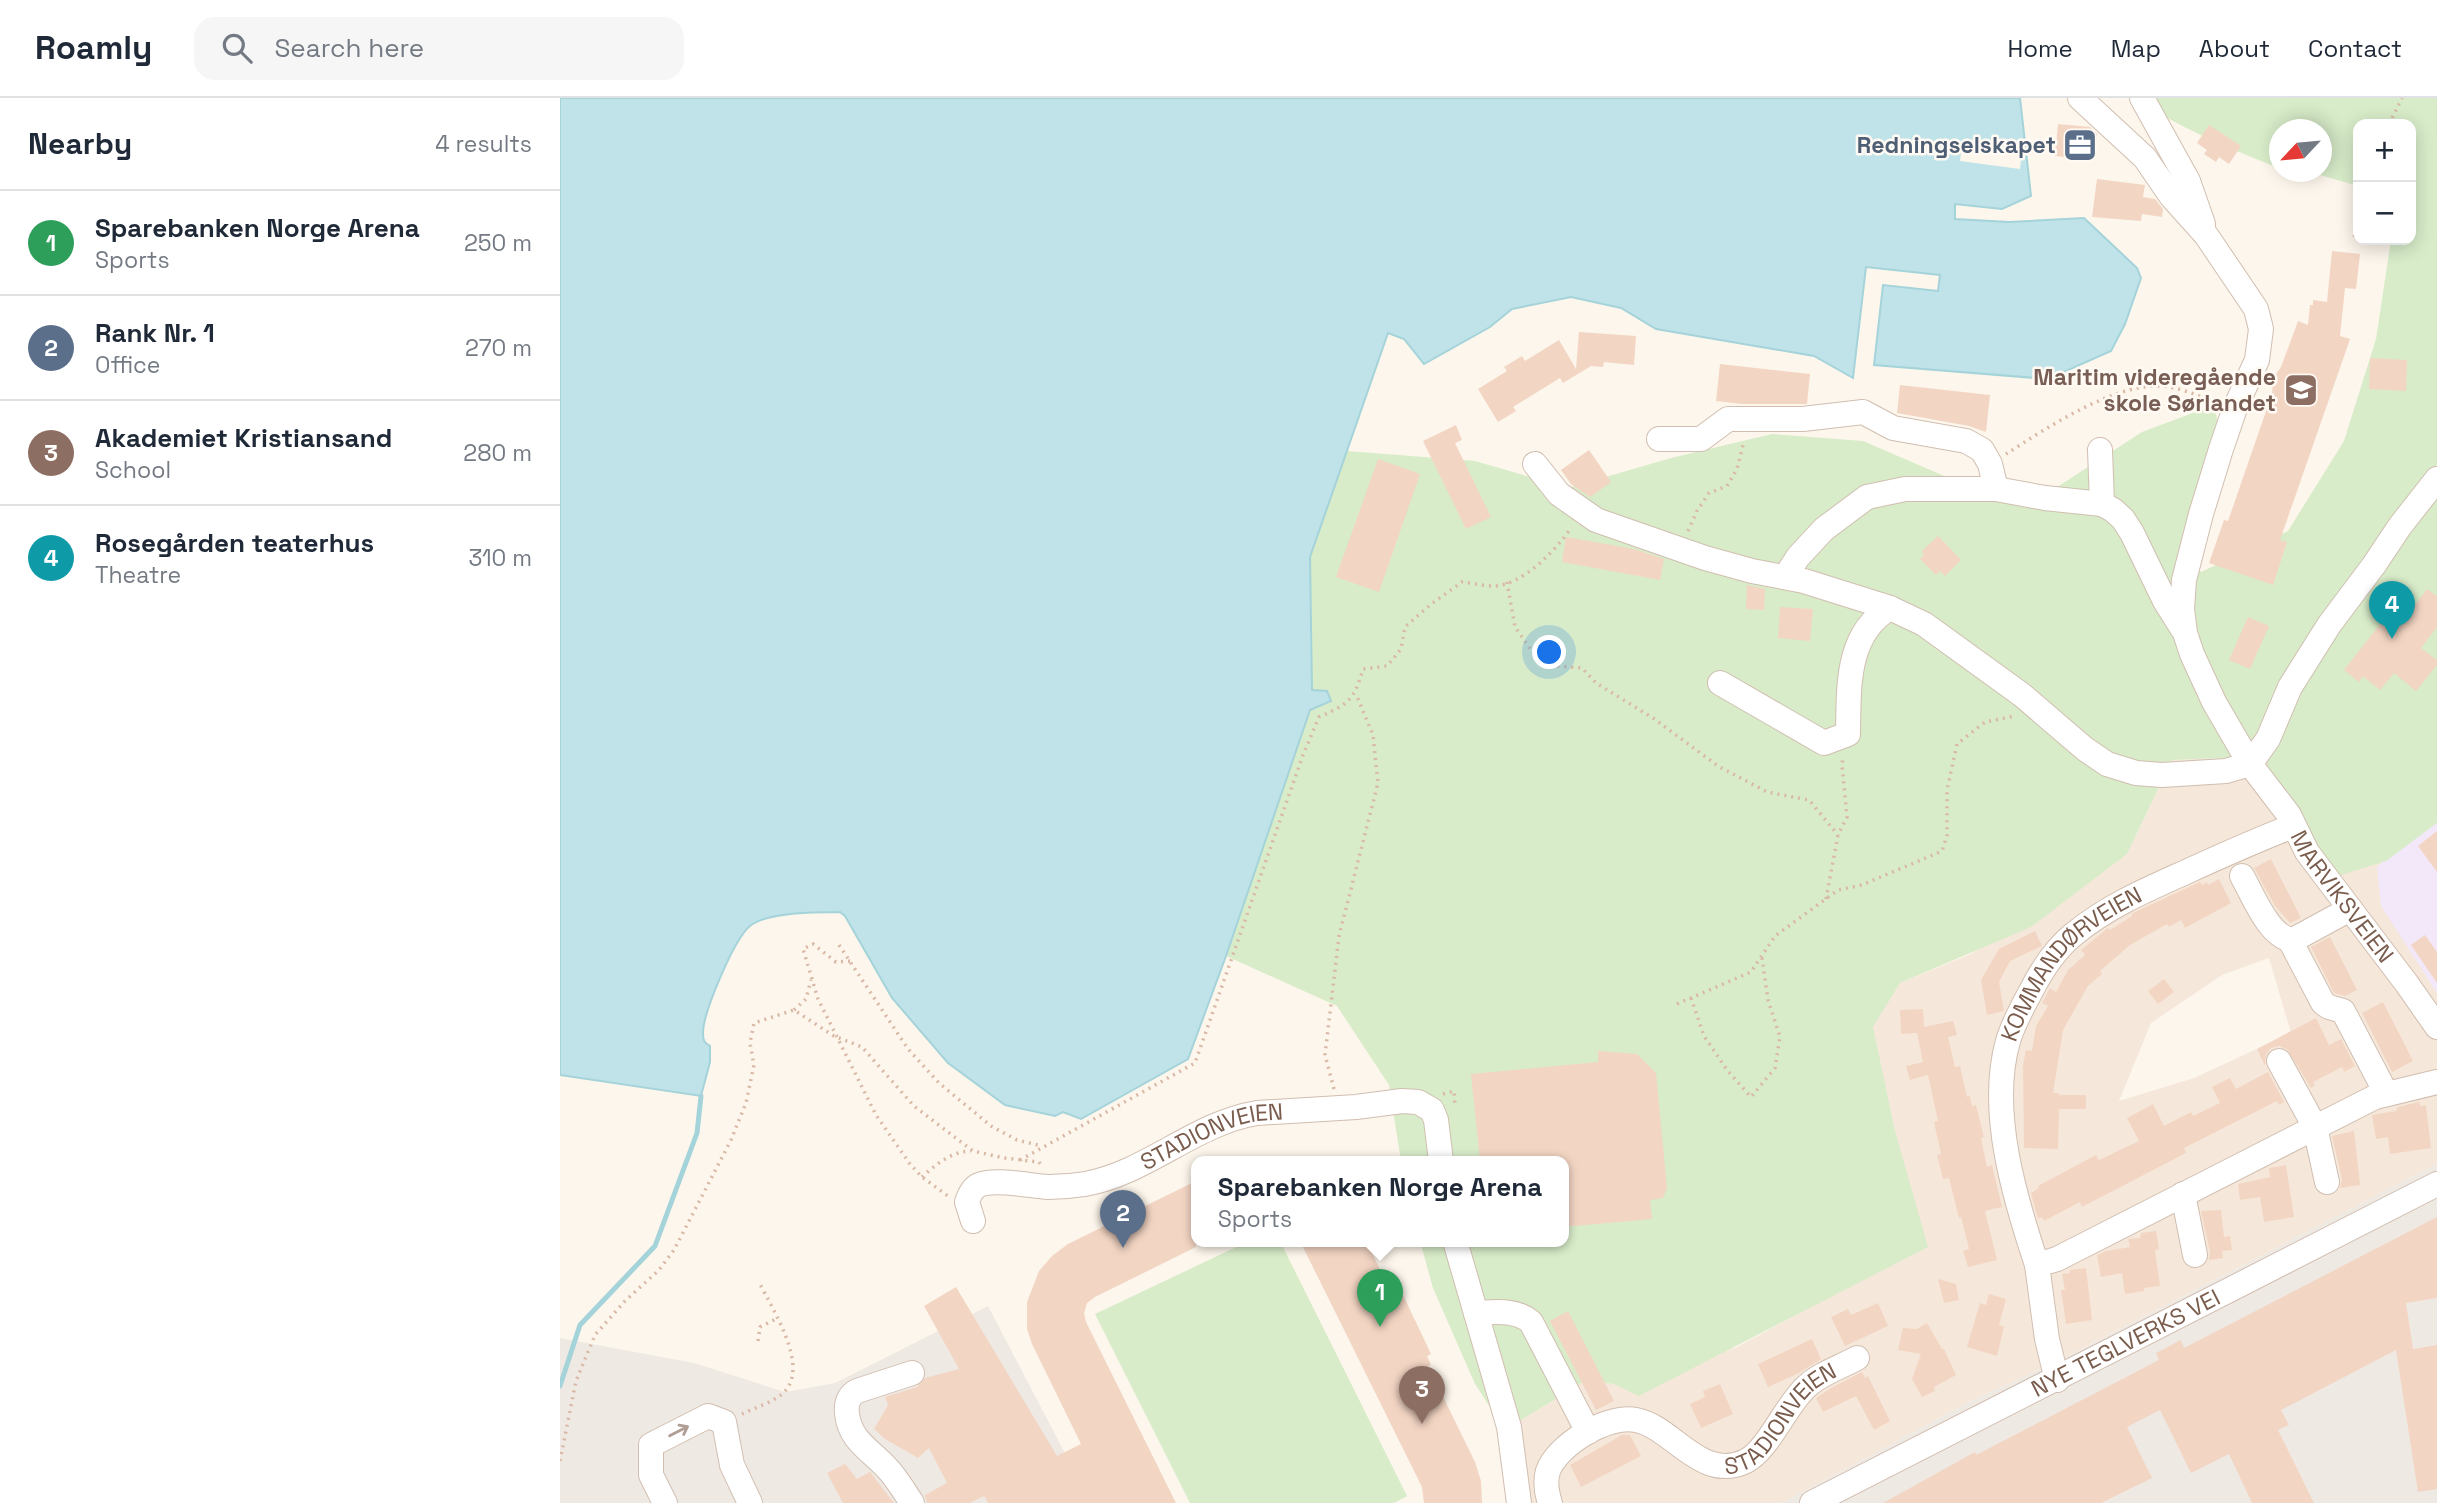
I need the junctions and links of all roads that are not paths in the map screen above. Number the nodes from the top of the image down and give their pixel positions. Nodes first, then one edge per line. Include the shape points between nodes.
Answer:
1 (2080, 98) edge
2 (2142, 98) edge
3 (2206, 235) junction
4 (1659, 439) dead end
5 (2100, 450) dead end
6 (1535, 464) dead end
7 (2437, 480) edge
8 (1996, 489) junction
9 (2102, 504) junction
10 (1784, 577) junction
11 (1889, 608) junction
12 (2185, 633) junction
13 (1720, 683) dead end
14 (2250, 764) junction
15 (2293, 826) junction
16 (2242, 876) dead end
17 (2350, 909) junction
18 (2293, 940) junction
19 (2437, 1027) edge
20 (2279, 1061) dead end
21 (2437, 1082) edge
22 (2386, 1093) junction
23 (2315, 1128) junction
24 (1440, 1156) edge
25 (2327, 1182) dead end
26 (2437, 1184) edge
27 (2183, 1194) junction
28 (970, 1213) road end
29 (1457, 1247) edge
30 (2194, 1255) dead end
31 (2037, 1265) junction
32 (1476, 1313) junction
33 (1857, 1358) dead end
34 (912, 1373) dead end
35 (2057, 1380) junction
36 (1588, 1432) junction
37 (665, 1503) edge
38 (750, 1503) edge
39 (912, 1503) edge
40 (1519, 1503) edge
41 (1550, 1503) edge
42 (1812, 1503) edge

1 - 3 street via 2145,158
2 - 3 street via 2188,181
3 - 12 street via 2256,309 2261,329 2257,360 2235,408 2184,580
4 - 8 street via 1701,439 1728,419 1803,419 1863,412 1893,428 1966,441 1982,450
5 - 9 street
6 - 10 street via 1559,494 1596,520 1752,571
7 - 14 street via 2329,625
8 - 9 street
8 - 10 street via 1905,489 1867,497 1824,529
9 - 12 street via 2123,519
10 - 11 street
11 - 13 street via 1866,630 1852,660 1848,734 1824,743
11 - 14 street via 1924,624 2107,764 2162,775 2226,771
12 - 14 street, MARVIKSVEIEN via 2214,702
14 - 15 street, MARVIKSVEIEN
15 - 17 street, MARVIKSVEIEN
15 - 31 street, KOMMANDØRVEIEN via 2098,915 2050,958 2029,993 2008,1042 2001,1109 2017,1203
16 - 18 street via 2273,931
17 - 18 street
17 - 19 street, MARVIKSVEIEN
18 - 22 street via 2323,1003 2343,1011
20 - 23 street
21 - 22 street
22 - 23 street
23 - 25 street
23 - 27 street
24 - 28 street, STADIONVEIEN via 1432,1110 1412,1100 1242,1115 1110,1180 1062,1187 984,1184 973,1189
26 - 35 street, NYE TEGLVERKS VEI
27 - 30 street
27 - 31 street
29 - 32 street
31 - 35 street, KOMMANDØRVEIEN
32 - 36 street via 1506,1312 1531,1322
32 - 40 street via 1509,1427
33 - 36 street, STADIONVEIEN via 1805,1387 1747,1461 1709,1463 1650,1423 1632,1419 1614,1420
34 - 39 street via 857,1391 846,1408 853,1436 887,1468
35 - 42 street, NYE TEGLVERKS VEI
36 - 41 street, STADIONVEIEN via 1551,1464 1546,1478
37 -> 38 street via 651,1475 651,1445 708,1416 724,1422 732,1465

